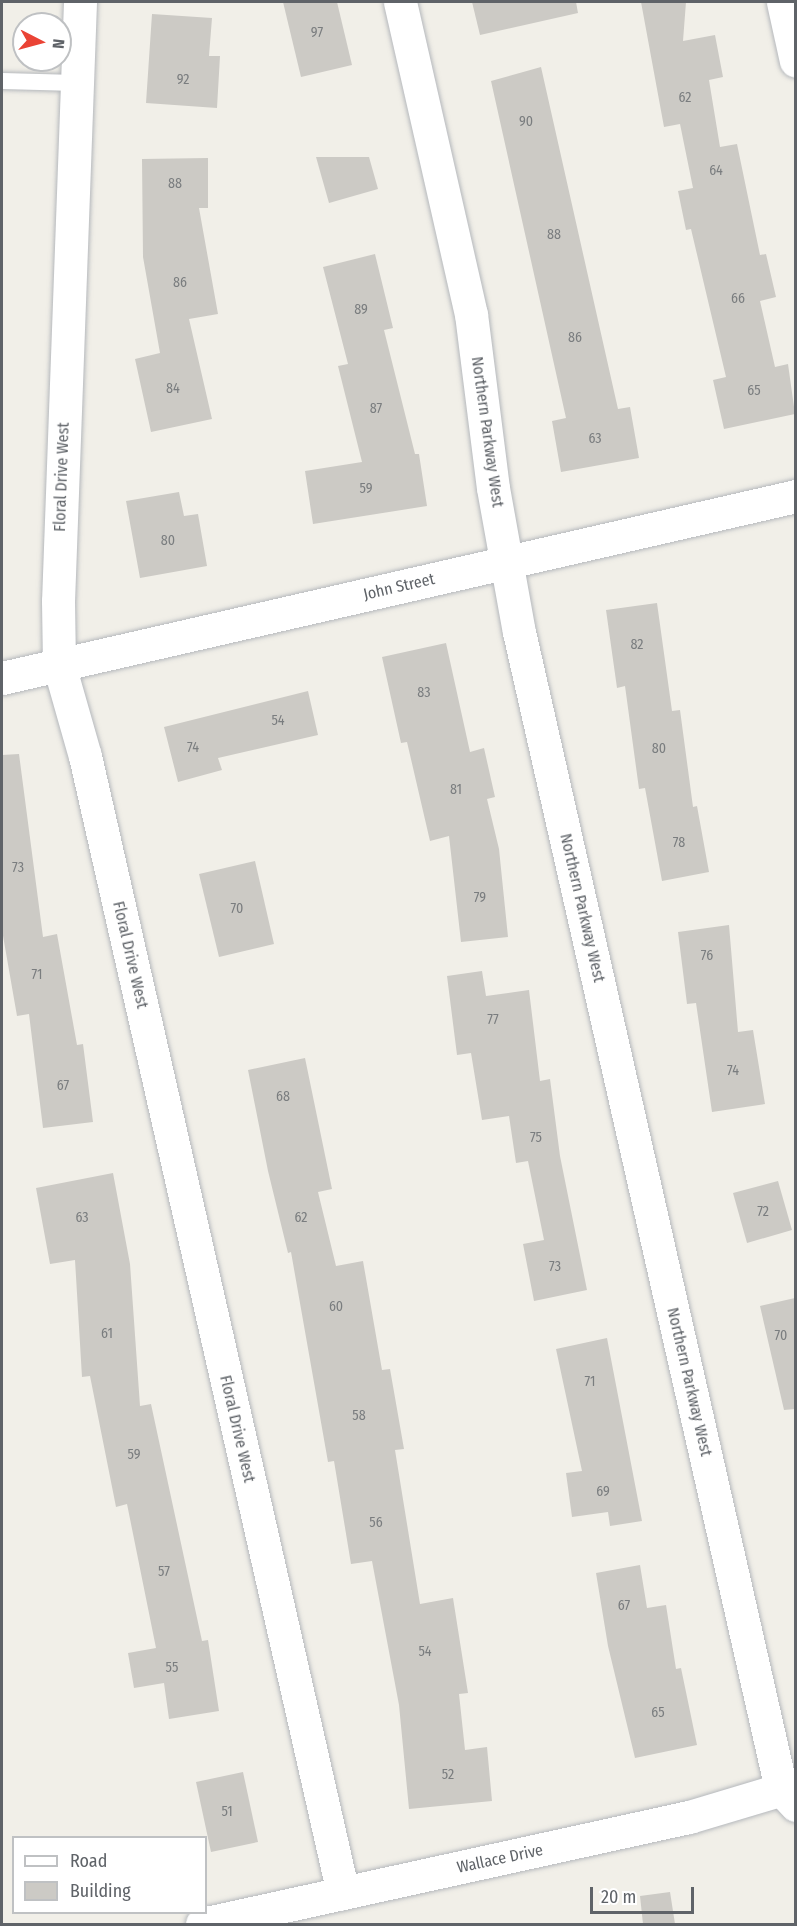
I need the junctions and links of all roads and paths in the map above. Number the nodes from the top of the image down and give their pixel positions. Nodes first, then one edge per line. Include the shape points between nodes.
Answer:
1 (80, 2) edge
2 (400, 2) edge
3 (783, 2) edge
4 (795, 61) edge
5 (2, 81) edge
6 (77, 83) junction
7 (795, 496) edge
8 (509, 561) junction
9 (59, 665) junction
10 (2, 678) edge
11 (791, 1793) edge
12 (343, 1893) junction
13 (301, 1914) edge
14 (202, 1924) edge

1 - 6 street, Floral Drive West
2 - 8 street, Northern Parkway West via 471,314 493,488
3 - 4 street
5 - 6 lane
6 - 9 street, Floral Drive West via 58,590
7 - 8 street, John Street
8 - 9 street, John Street
8 - 11 street, Northern Parkway West via 519,632
9 - 10 street, John Street
9 - 12 street, Floral Drive West via 85,756
11 - 12 street, Wallace Drive
12 - 13 street, Wallace Drive
13 - 14 street, Wallace Drive

